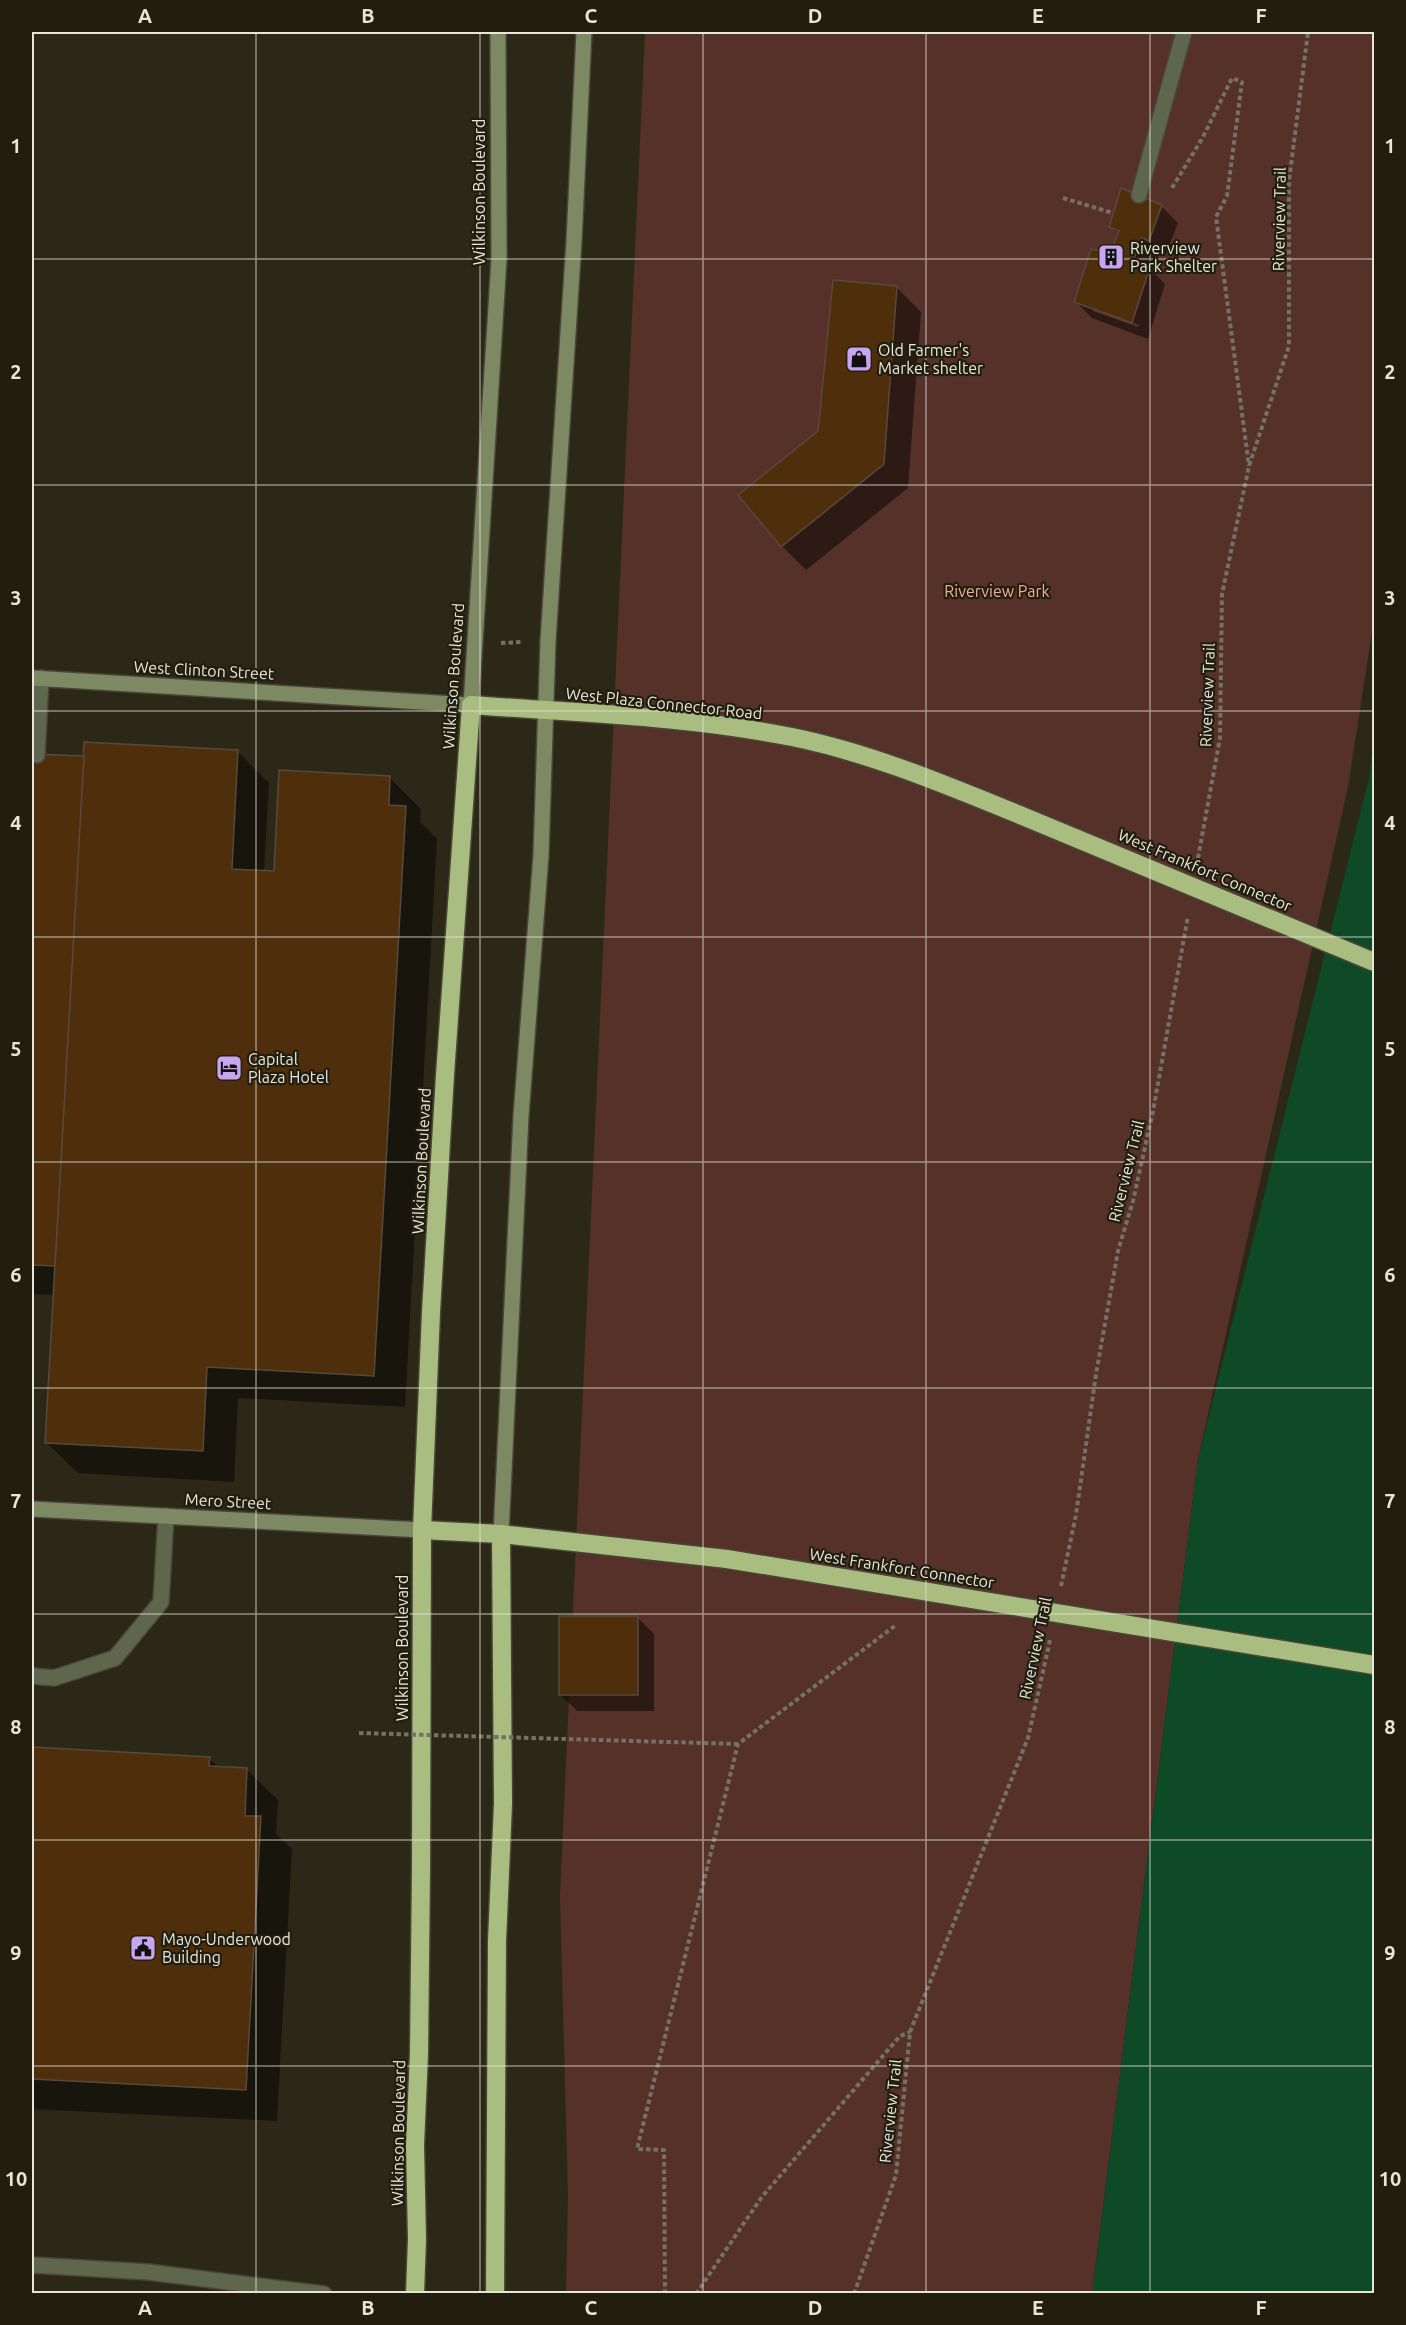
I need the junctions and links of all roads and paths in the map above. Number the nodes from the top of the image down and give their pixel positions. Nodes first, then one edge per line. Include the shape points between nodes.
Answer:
1 (498, 32) edge
2 (584, 32) edge
3 (1184, 32) edge
4 (1308, 32) edge
5 (1139, 195) dead end
6 (1168, 195) dead end
7 (1063, 198) dead end
8 (1113, 213) dead end
9 (1250, 466) junction
10 (525, 642) dead end
11 (495, 643) dead end
12 (36, 678) edge
13 (471, 705) junction
14 (546, 710) junction
15 (37, 754) dead end
16 (1020, 815) joint
17 (1198, 859) dead end
18 (1188, 914) dead end
19 (1374, 962) edge
20 (32, 1509) edge
21 (166, 1516) junction
22 (422, 1530) junction
23 (501, 1533) junction
24 (1059, 1594) dead end
25 (896, 1625) dead end
26 (1050, 1639) dead end
27 (1374, 1665) edge
28 (32, 1676) edge
29 (359, 1733) dead end
30 (738, 1743) junction
31 (910, 2032) junction
32 (32, 2265) edge
33 (324, 2294) edge
34 (415, 2294) edge
35 (495, 2294) edge
36 (665, 2294) edge
37 (696, 2294) edge
38 (854, 2294) edge

1 - 13 main road, Wilkinson Boulevard via 499,259
2 - 14 main road
3 - 5 lane
4 - 9 path, Riverview Trail via 1289,181 1289,346
6 - 9 path via 1232,78 1242,82 1227,196 1216,217
7 - 8 path
9 - 17 path, Riverview Trail via 1222,594 1220,738
10 - 11 path
12 - 13 main road, West Clinton Street
12 - 15 lane
13 - 14 highway, West Plaza Connector Road
13 - 22 highway, Wilkinson Boulevard via 445,1075
14 - 16 highway, West Plaza Connector Road via 722,725 794,738 868,758
14 - 23 main road
16 - 19 highway, West Frankfort Connector, bridge
18 - 24 path, Riverview Trail via 1153,1111 1118,1251 1076,1515
20 - 21 main road, Mero Street
21 - 22 main road, Mero Street
21 - 28 lane via 161,1602 115,1658 54,1677
22 - 23 highway, West Frankfort Connector
22 - 34 highway, Wilkinson Boulevard via 422,1870
23 - 27 highway, West Frankfort Connector, bridge via 727,1559
23 - 35 highway via 503,1804 497,1941
25 - 30 path
26 - 31 path, Riverview Trail via 1028,1738
29 - 30 path, bridge
30 - 36 path via 637,2149 664,2150
31 - 37 path via 900,2036 760,2198
31 - 38 path, Riverview Trail via 896,2175
32 - 33 lane via 148,2272

